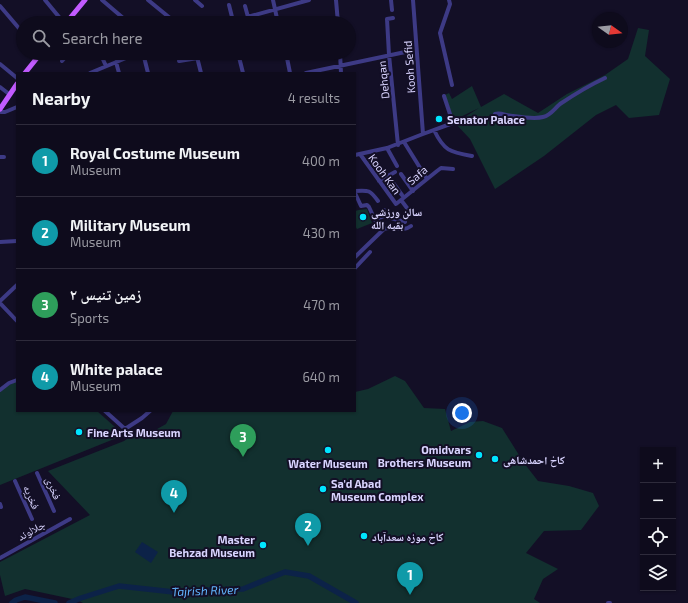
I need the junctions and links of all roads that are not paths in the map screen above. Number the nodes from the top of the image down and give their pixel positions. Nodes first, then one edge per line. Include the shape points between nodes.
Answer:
1 (45, 0) edge
2 (85, 0) edge
3 (88, 0) edge
4 (102, 0) edge
5 (148, 0) edge
6 (195, 0) edge
7 (273, 0) edge
8 (309, 0) edge
9 (336, 0) edge
10 (391, 0) edge
11 (412, 0) edge
12 (449, 0) edge
13 (302, 1) edge
14 (229, 5) dead end
15 (0, 6) edge
16 (202, 6) dead end
17 (246, 6) dead end
18 (275, 10) junction
19 (392, 10) dead end
20 (59, 16) edge
21 (71, 16) edge
22 (75, 16) edge
23 (121, 16) edge
24 (168, 16) edge
25 (230, 16) edge
26 (248, 16) edge
27 (252, 16) edge
28 (276, 16) edge
29 (337, 16) edge
30 (393, 18) dead end
31 (16, 25) edge
32 (410, 51) dead end
33 (389, 55) junction
34 (36, 60) edge
35 (37, 60) edge
36 (103, 60) edge
37 (119, 60) edge
38 (145, 60) edge
39 (182, 60) edge
40 (198, 60) edge
41 (240, 60) edge
42 (287, 60) edge
43 (341, 60) edge
44 (179, 61) dead end
45 (116, 62) junction
46 (0, 64) edge
47 (106, 66) junction
48 (341, 66) junction
49 (26, 72) edge
50 (30, 72) edge
51 (92, 72) edge
52 (118, 72) edge
53 (148, 72) edge
54 (201, 72) edge
55 (243, 72) edge
56 (290, 72) edge
57 (311, 72) edge
58 (342, 72) edge
59 (16, 77) edge
60 (605, 78) dead end
61 (16, 85) edge
62 (452, 86) dead end
63 (0, 87) edge
64 (16, 90) edge
65 (9, 94) junction
66 (444, 96) dead end
67 (16, 106) edge
68 (0, 111) edge
69 (512, 116) dead end
70 (434, 130) junction
71 (423, 134) junction
72 (404, 142) junction
73 (398, 145) junction
74 (387, 148) junction
75 (357, 155) edge
76 (472, 156) dead end
77 (398, 166) dead end
78 (453, 169) dead end
79 (395, 172) dead end
80 (402, 174) dead end
81 (388, 176) junction
82 (427, 179) junction
83 (379, 181) junction
84 (413, 191) junction
85 (356, 192) edge
86 (356, 194) edge
87 (402, 195) dead end
88 (401, 200) junction
89 (378, 201) dead end
90 (396, 204) joint
91 (407, 208) dead end
92 (384, 210) dead end
93 (382, 219) junction
94 (405, 222) dead end
95 (411, 226) dead end
96 (16, 241) edge
97 (0, 242) edge
98 (370, 252) dead end
99 (356, 255) edge
100 (356, 267) edge
101 (16, 286) edge
102 (0, 302) edge
103 (16, 314) edge
104 (13, 317) junction
105 (16, 321) edge
106 (16, 380) edge
107 (0, 390) edge
108 (106, 412) edge
109 (149, 412) edge
110 (125, 429) junction
111 (126, 437) dead end
112 (37, 473) dead end
113 (15, 481) dead end
114 (54, 511) dead end
115 (32, 519) dead end
116 (70, 519) dead end
117 (0, 558) edge

1 - 20 street
2 - 21 main road
3 - 22 main road
4 - 23 street
5 - 24 street
6 - 16 street
7 - 18 street
8 - 13 street
9 - 29 street
10 - 19 street
11 - 71 street, Kooh Sefid
12 - 62 street via 450,4 440,33
13 - 18 street
14 - 25 street
15 - 31 street
17 - 26 street
18 - 27 street
18 - 28 street
30 - 33 street, Dehqan via 387,19
32 - 33 street
33 - 48 street
33 - 73 street, Dehqan
34 - 49 main road
35 - 50 main road
36 - 47 street
37 - 45 street
38 - 53 street
39 - 44 street
40 - 54 street
41 - 55 street
42 - 56 street
43 - 48 street
45 - 47 street
45 - 52 street
46 - 59 street
47 - 51 street
48 - 57 street
48 - 58 street
60 - 69 street via 584,88 542,117
61 - 65 main road
63 - 65 street
64 - 68 main road
65 - 68 main road
66 - 70 street via 453,123
67 - 68 street via 5,112
70 - 71 street
70 - 76 street via 443,146
71 - 72 street
72 - 73 street
72 - 82 street
73 - 74 street
74 - 75 street
74 - 77 street
75 - 83 street, Kooh Kan
78 - 82 street, Safa via 441,168
79 - 81 street
80 - 84 street
81 - 83 street
81 - 87 street
82 - 84 street, Safa
83 - 90 street, Kooh Kan
84 - 88 street, Safa
85 - 89 street via 369,191
86 - 93 street via 361,206 369,206 375,220
88 - 90 street, Safa
88 - 91 street
92 - 93 street
93 - 94 street
95 - 99 street via 404,229 386,227
96 - 97 street
98 - 100 street
101 - 102 street
102 - 104 street
103 - 104 street
104 - 105 street
106 - 107 street
108 - 110 street
109 - 110 street
110 - 111 street
112 - 114 street, فخری
113 - 115 street, فخریه
116 - 117 street, جلالوند

